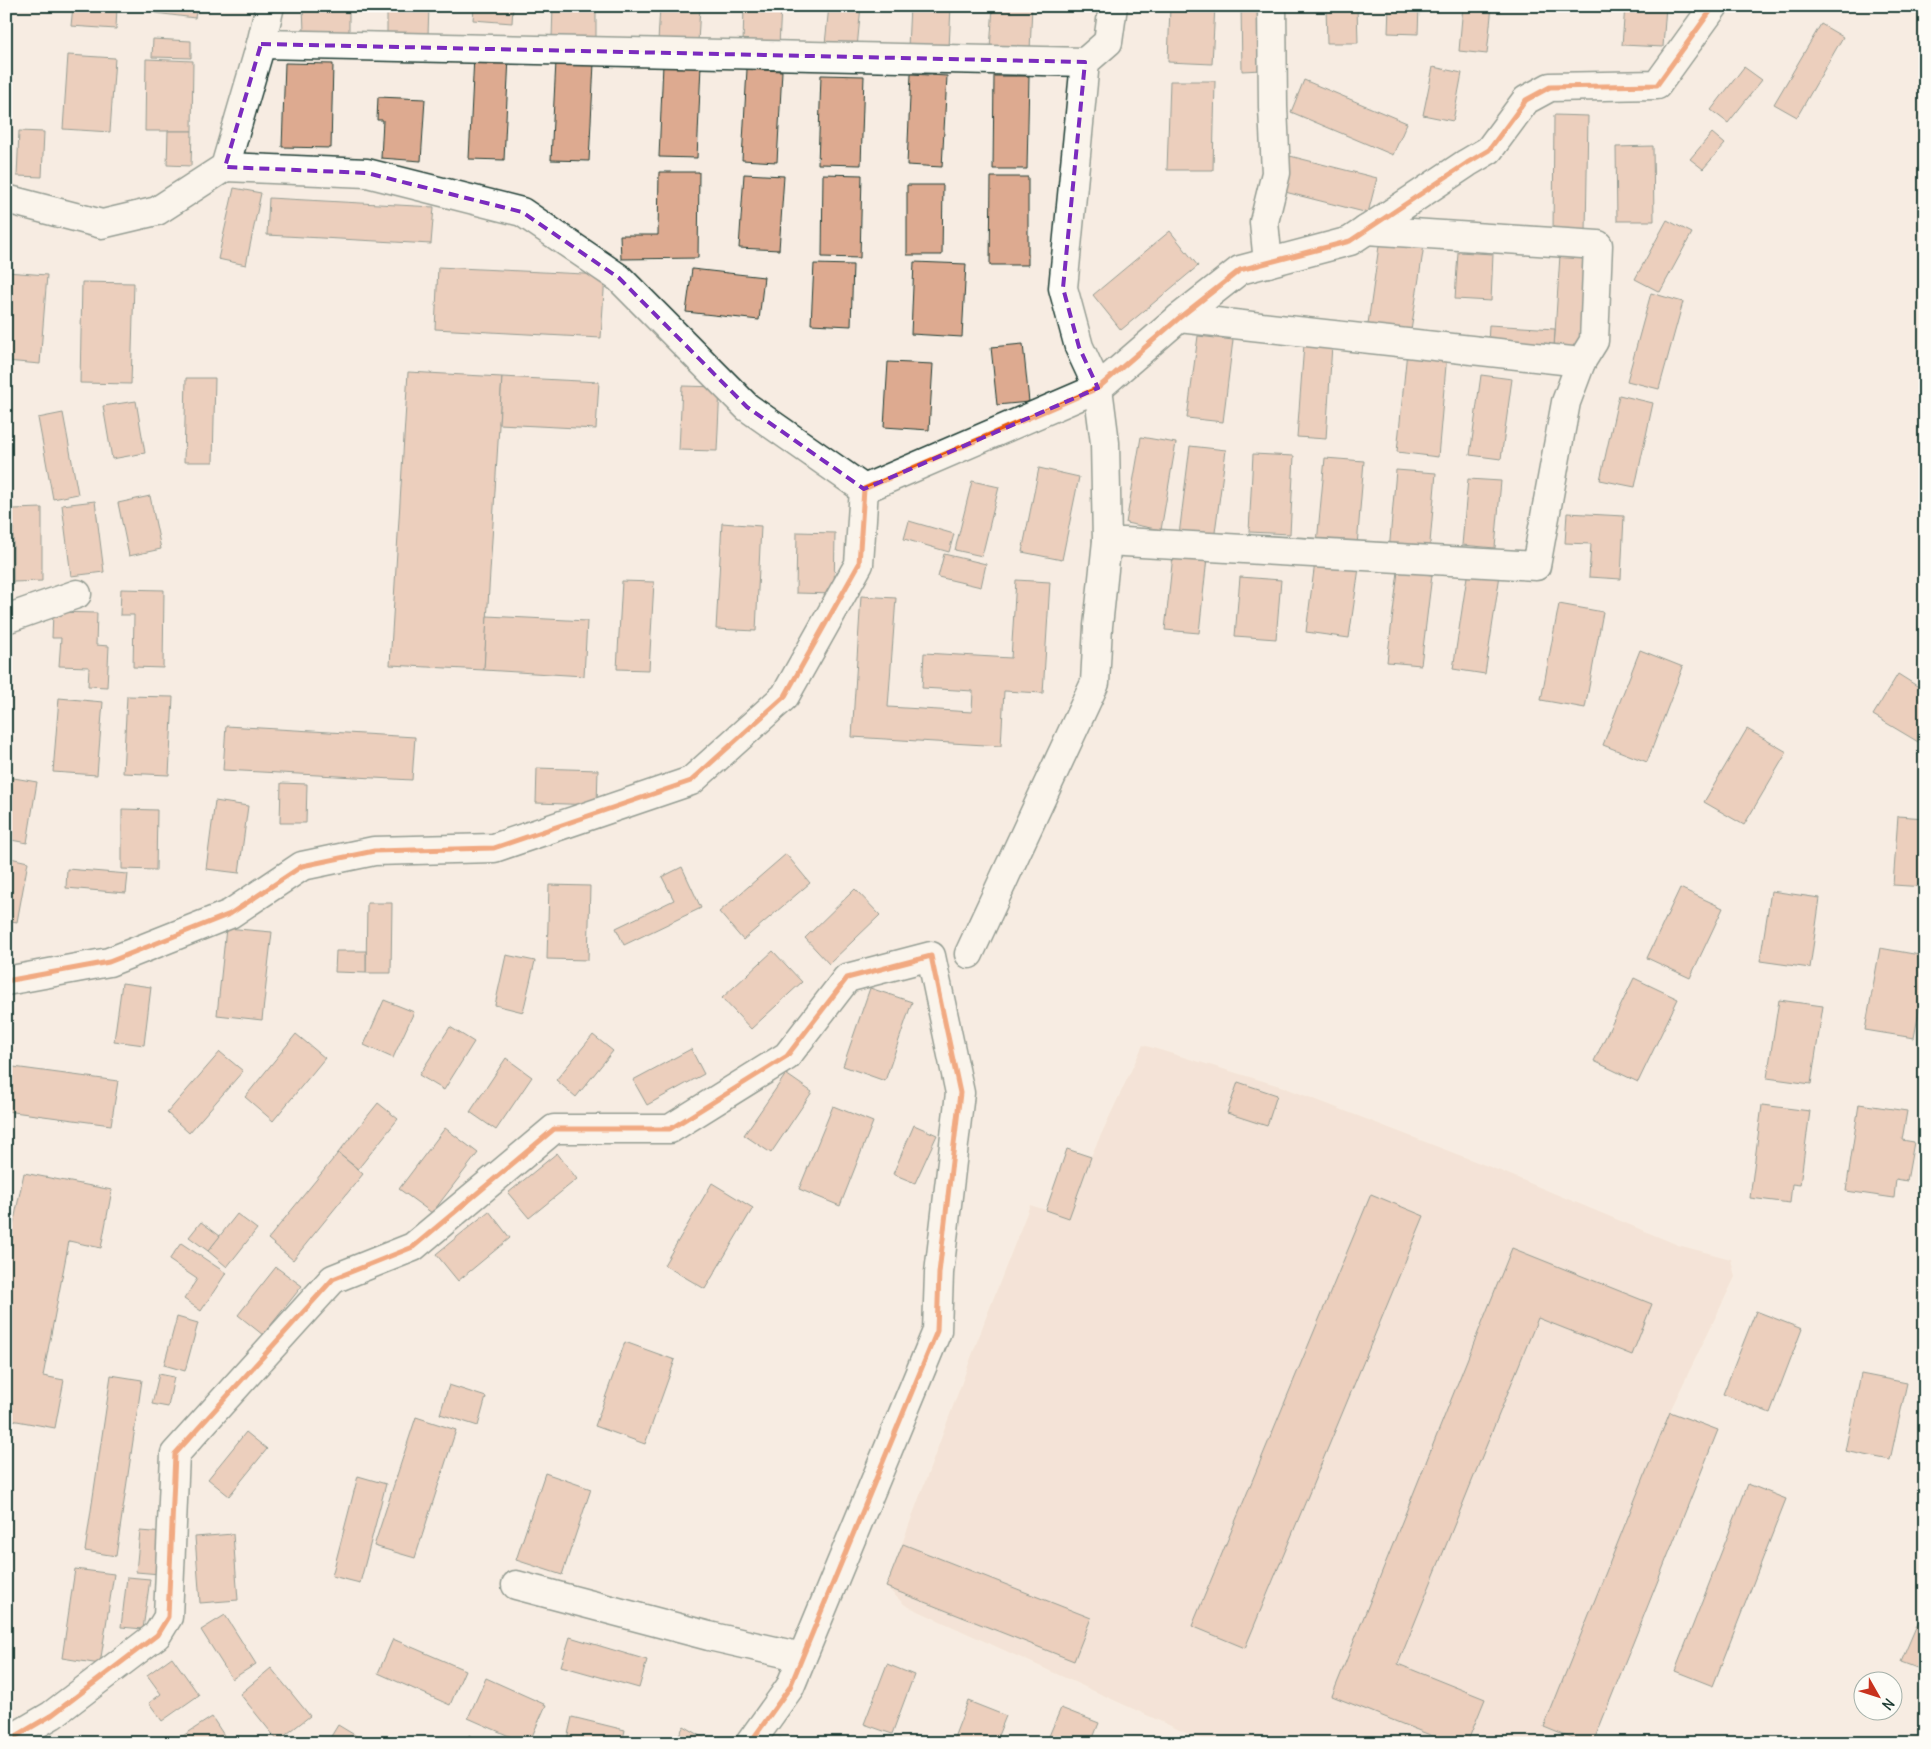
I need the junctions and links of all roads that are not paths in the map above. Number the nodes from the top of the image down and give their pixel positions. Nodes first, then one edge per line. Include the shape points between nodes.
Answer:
1 (270, 6) edge
2 (1113, 6) edge
3 (1272, 6) edge
4 (1714, 6) edge
5 (261, 44) junction
6 (1085, 62) junction
7 (225, 167) junction
8 (6, 199) edge
9 (1366, 230) junction
10 (1268, 264) junction
11 (1180, 318) junction
12 (1581, 362) junction
13 (1098, 388) junction
14 (864, 489) junction
15 (1107, 541) junction
16 (77, 594) dead end
17 (6, 619) edge
18 (969, 954) dead end
19 (6, 981) edge
20 (516, 1585) dead end
21 (802, 1657) junction
22 (6, 1742) edge
23 (750, 1743) edge

1 - 5 street
2 - 6 street via 1108,42
3 - 10 street via 1276,173 1264,222
4 - 9 street via 1656,85 1550,87 1526,100 1489,150
5 - 6 street
5 - 7 street
6 - 13 street via 1063,288 1078,347
7 - 8 street via 157,211 102,224
7 - 14 street via 367,173 522,212 619,278 746,407
9 - 10 street via 1350,241
9 - 12 street via 1598,245 1594,341
10 - 11 street via 1240,270
11 - 12 street
11 - 13 street
12 - 15 street via 1566,402 1536,566
13 - 14 street
13 - 15 street via 1105,443
14 - 19 street via 859,564 785,696 691,781 494,848 374,851 302,866 230,914 109,962
15 - 18 street via 1095,683
16 - 17 street
20 - 21 street
21 - 22 street via 937,1330 939,1273 960,1093 931,956 846,978 787,1056 670,1129 554,1129 413,1247 333,1279 175,1454 168,1617 157,1634 52,1715
21 - 23 street via 790,1688

